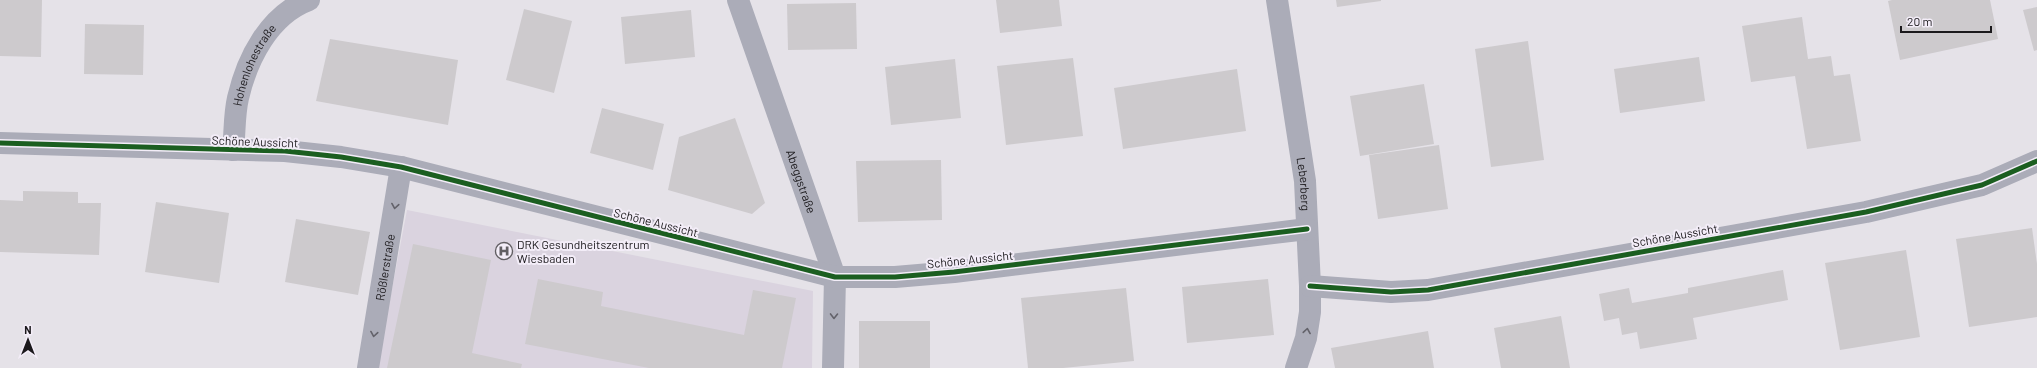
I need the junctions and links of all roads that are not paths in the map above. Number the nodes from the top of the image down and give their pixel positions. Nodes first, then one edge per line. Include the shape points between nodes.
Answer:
1 (309, 0) edge
2 (738, 0) edge
3 (1277, 0) edge
4 (0, 143) edge
5 (233, 150) junction
6 (2037, 161) edge
7 (401, 168) junction
8 (1307, 229) junction
9 (835, 277) junction
10 (1310, 286) junction
11 (368, 368) edge
12 (833, 368) edge
13 (1296, 368) edge

1 - 5 street, Hohenlohestraße via 300,3 279,19 264,35 247,71 238,99
2 - 9 street, Abeggstraße
3 - 8 street, Leberberg via 1305,180
4 - 5 street, Schöne Aussicht
5 - 7 street, Schöne Aussicht via 285,151 341,157
6 - 10 street, Schöne Aussicht via 1982,185 1866,212 1428,290 1392,292
7 - 9 street, Schöne Aussicht
7 -> 11 street, Rößlerstraße
8 - 9 street, Schöne Aussicht via 954,272 895,277
8 - 10 street, Leberberg
9 -> 12 street, Abeggstraße
13 -> 10 street, Leberberg via 1306,338

